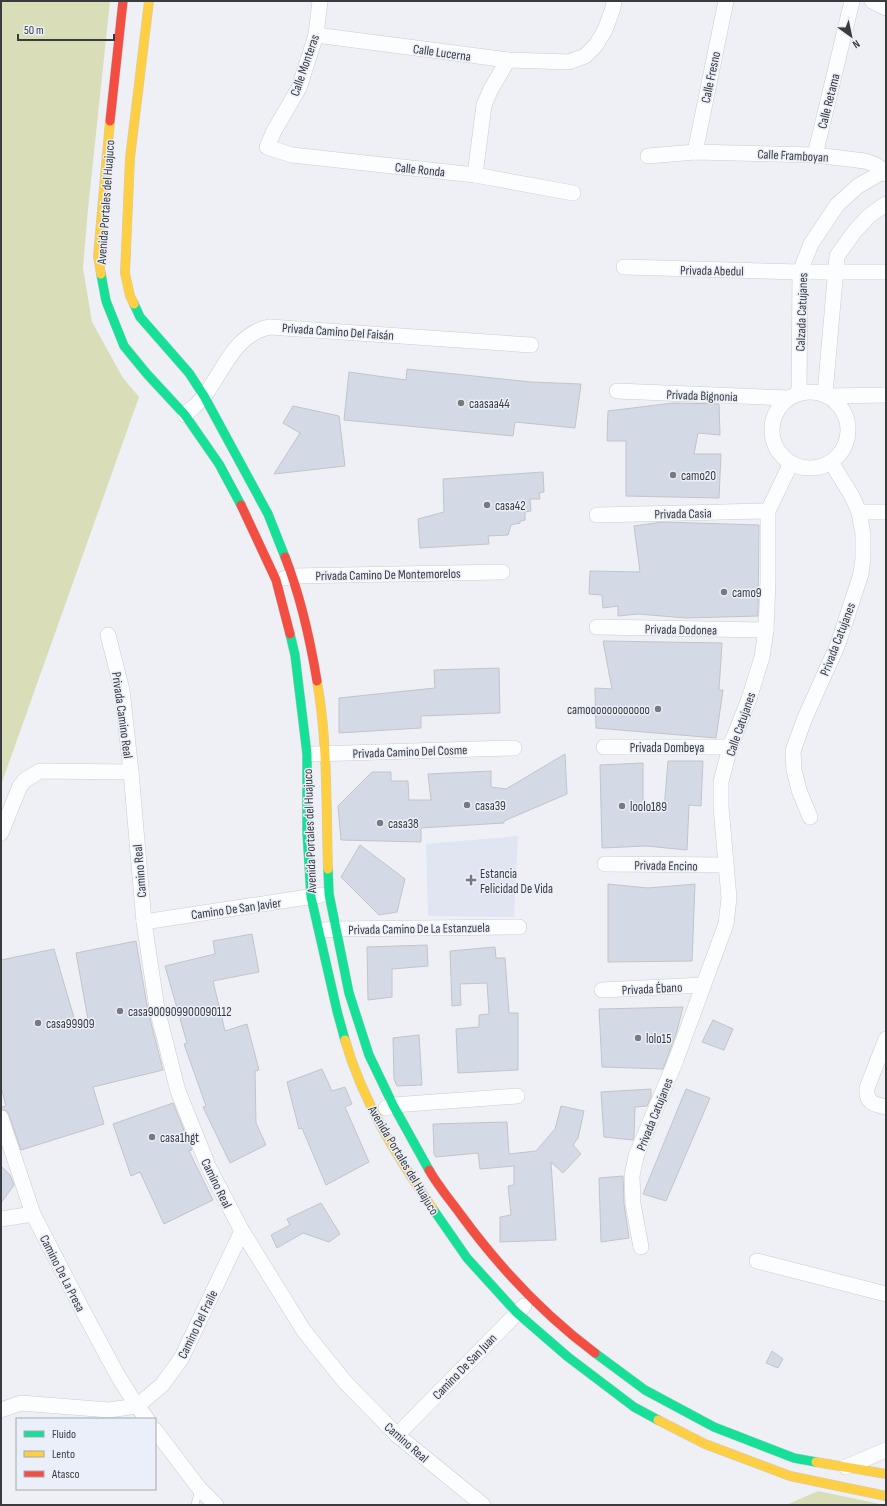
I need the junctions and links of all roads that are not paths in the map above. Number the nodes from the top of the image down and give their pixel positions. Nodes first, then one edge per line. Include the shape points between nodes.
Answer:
1 (123, 1) edge
2 (149, 1) edge
3 (320, 1) edge
4 (614, 1) edge
5 (726, 1) edge
6 (852, 1) edge
7 (872, 1) edge
8 (886, 8) edge
9 (316, 35) junction
10 (508, 60) junction
11 (267, 147) joint
12 (695, 152) junction
13 (815, 155) junction
14 (648, 156) dead end
15 (885, 172) edge
16 (475, 175) junction
17 (573, 192) dead end
18 (886, 204) edge
19 (624, 267) dead end
20 (835, 271) junction
21 (800, 272) junction
22 (886, 272) edge
23 (134, 321) junction
24 (118, 332) junction
25 (531, 345) dead end
26 (617, 391) dead end
27 (794, 395) junction
28 (828, 395) junction
29 (886, 395) edge
30 (204, 396) junction
31 (185, 414) junction
32 (831, 462) junction
33 (791, 463) junction
34 (768, 511) junction
35 (859, 512) junction
36 (886, 512) edge
37 (597, 515) dead end
38 (502, 572) dead end
39 (293, 576) junction
40 (276, 580) junction
41 (597, 627) dead end
42 (766, 630) junction
43 (108, 635) dead end
44 (604, 747) dead end
45 (730, 747) junction
46 (514, 748) dead end
47 (307, 754) junction
48 (324, 754) junction
49 (131, 772) junction
50 (810, 817) dead end
51 (1, 833) edge
52 (605, 864) dead end
53 (726, 865) junction
54 (329, 894) junction
55 (311, 897) junction
56 (144, 922) junction
57 (519, 927) dead end
58 (335, 929) junction
59 (318, 931) junction
60 (703, 985) junction
61 (602, 990) dead end
62 (886, 1039) edge
63 (516, 1096) dead end
64 (393, 1105) junction
65 (886, 1107) edge
66 (374, 1114) junction
67 (1, 1118) edge
68 (33, 1214) junction
69 (1, 1219) edge
70 (242, 1231) junction
71 (641, 1247) dead end
72 (757, 1261) dead end
73 (886, 1294) edge
74 (532, 1299) junction
75 (516, 1312) junction
76 (137, 1406) junction
77 (1, 1410) edge
78 (146, 1418) edge
79 (156, 1431) edge
80 (397, 1435) junction
81 (886, 1450) edge
82 (845, 1467) junction
83 (886, 1474) edge
84 (832, 1485) junction
85 (199, 1488) junction
86 (886, 1496) edge
87 (195, 1505) edge
88 (216, 1505) edge
89 (483, 1505) edge

1 - 24 street, Avenida Portales del Huajuco via 98,256 106,301
2 - 23 street, Avenida Portales del Huajuco via 130,158 125,273
3 - 9 street, Calle Monteras
4 - 10 street, Calle Lucerna via 605,30 596,45 585,56 569,62
5 - 12 street, Calle Fresno
6 - 13 street, Calle Retama
7 - 8 street
9 - 10 street, Calle Lucerna
9 - 11 street, Calle Monteras via 299,88
10 - 16 street via 484,105
11 - 16 street, Calle Ronda via 292,155
12 - 13 street, Calle Framboyan
12 - 14 street, Calle Framboyan
13 - 15 street, Calle Framboyan via 865,160
15 - 21 street, Calzada Catujanes via 858,186 837,205 811,244
16 - 17 street, Calle Ronda
18 - 20 street via 855,230 837,256
19 - 21 street, Privada Abedul
20 - 21 street, Privada Abedul
20 - 22 street, Privada Abedul
20 - 28 street
21 - 27 street, Calzada Catujanes
23 - 24 street
23 - 30 street, Avenida Portales del Huajuco via 189,373
24 - 31 street, Avenida Portales del Huajuco via 124,346
25 - 30 street, Privada Camino Del Faisán via 270,327 250,334 238,345
26 - 27 street, Privada Bignonia
27 - 28 street via 812,391
27 - 33 street via 779,407 773,419 772,432 774,444 781,455
28 - 29 street
28 - 32 street via 840,405 847,416 849,429 847,442 841,453
30 - 31 street, Privada Camino Del Faisán
30 - 39 street, Avenida Portales del Huajuco via 268,514
31 - 40 street, Avenida Portales del Huajuco via 219,464 247,516
32 - 33 street via 811,468
32 - 35 street, Privada Catujanes
33 - 34 street, Calle Catujanes
34 - 37 street, Privada Casia
34 - 42 street, Calle Catujanes
35 - 36 street
35 - 50 street, Privada Catujanes via 863,534 861,574 838,644 793,751 799,790
38 - 39 street, Privada Camino De Montemorelos
39 - 40 street, Privada Camino De Montemorelos
39 - 48 street, Avenida Portales del Huajuco via 311,645 320,698
40 - 47 street, Avenida Portales del Huajuco via 295,655
41 - 42 street, Privada Dodonea
42 - 45 street, Calle Catujanes via 762,657
43 - 49 street, Privada Camino Real via 122,690
44 - 45 street, Privada Dombeya
45 - 53 street, Calle Catujanes via 721,782
46 - 48 street, Privada Camino Del Cosme
47 - 48 street, Privada Camino Del Cosme
47 - 55 street, Avenida Portales del Huajuco via 307,832
48 - 54 street, Avenida Portales del Huajuco
49 - 51 street via 40,771 20,786
49 - 56 street, Camino Real
52 - 53 street, Privada Encino
53 - 60 street, Calle Catujanes via 729,898 726,924
54 - 55 street, Camino De San Javier
54 - 58 street, Avenida Portales del Huajuco
55 - 56 street, Camino De San Javier
55 - 59 street, Avenida Portales del Huajuco
56 - 70 street, Camino Real via 157,1008 178,1091 209,1168
57 - 58 street, Privada Camino De La Estanzuela
58 - 59 street, Privada Camino De La Estanzuela
58 - 64 street, Avenida Portales del Huajuco via 348,993 369,1055
59 - 66 street, Avenida Portales del Huajuco via 353,1066
60 - 61 street, Privada Ébano
60 - 71 street, Privada Catujanes via 676,1060 636,1156 632,1176 633,1204
62 - 65 street via 866,1095 874,1104
63 - 64 street
64 - 66 street
64 - 74 street, Avenida Portales del Huajuco via 436,1182 482,1244
66 - 75 street, Avenida Portales del Huajuco via 423,1194 467,1258
67 - 68 street, Camino De La Presa
68 - 69 street
68 - 76 street, Camino De La Presa via 82,1311
70 - 76 street, Camino Del Fraile via 181,1359 162,1385
70 - 80 street, Camino Real via 304,1331 345,1382
72 - 73 street
74 - 75 street, Camino De San Juan
74 - 82 street, Avenida Portales del Huajuco via 578,1340 652,1394 714,1427 794,1458
75 - 80 street, Camino De San Juan
75 - 84 street, Avenida Portales del Huajuco via 568,1357 634,1407 705,1444 790,1476
76 - 77 street via 109,1410 21,1403
76 - 78 street, Camino De La Presa
79 - 85 street
80 - 89 street, Camino Real
81 - 82 street
82 - 83 street, Avenida Portales del Huajuco
82 - 84 street
84 - 86 street, Avenida Portales del Huajuco
85 - 87 lane
85 - 88 street

